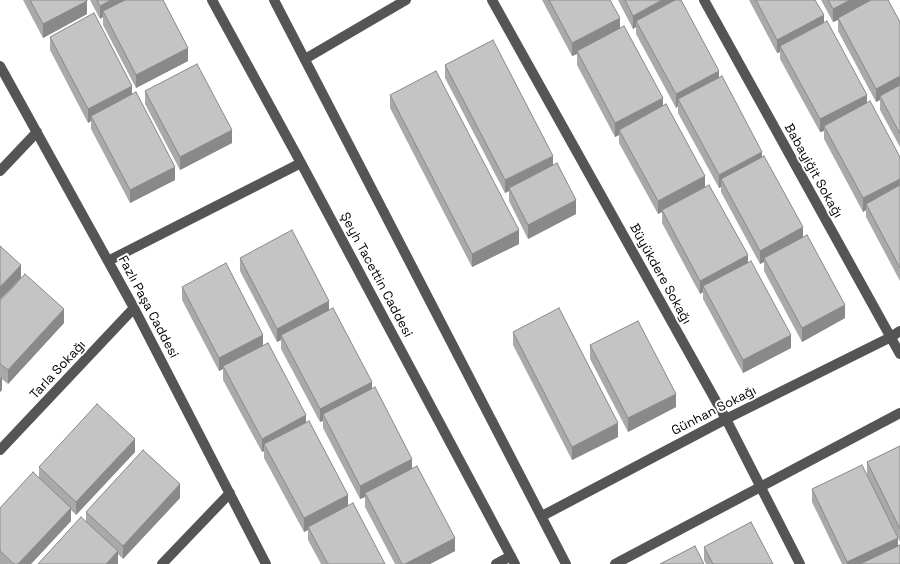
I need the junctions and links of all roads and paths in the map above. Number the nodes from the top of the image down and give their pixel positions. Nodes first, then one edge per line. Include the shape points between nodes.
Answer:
1 (212, 0) edge
2 (274, 0) edge
3 (406, 0) edge
4 (492, 0) edge
5 (704, 0) edge
6 (306, 59) junction
7 (0, 66) edge
8 (37, 132) junction
9 (301, 162) junction
10 (0, 171) edge
11 (108, 261) junction
12 (134, 308) junction
13 (900, 331) edge
14 (891, 337) junction
15 (900, 354) edge
16 (900, 413) edge
17 (726, 419) junction
18 (0, 450) edge
19 (760, 486) junction
20 (230, 493) junction
21 (542, 516) junction
22 (513, 560) edge
23 (162, 564) edge
24 (266, 564) edge
25 (496, 564) edge
26 (566, 564) edge
27 (615, 564) edge
28 (800, 564) edge

1 - 9 street, Şeyh Tacettin Caddesi
2 - 6 street
3 - 6 street
4 - 17 street, Büyükdere Sokağı
5 - 14 street, Babayiğit Sokağı
6 - 21 street
7 - 8 street, Fazlı Paşa Caddesi
8 - 10 street
8 - 11 street, Fazlı Paşa Caddesi
9 - 11 street
9 - 22 street, Şeyh Tacettin Caddesi
11 - 12 street, Fazlı Paşa Caddesi
12 - 18 street, Tarla Sokağı
12 - 20 street, Fazlı Paşa Caddesi
13 - 14 street, Günhan Sokağı
14 - 15 street, Babayiğit Sokağı
14 - 17 street, Günhan Sokağı
16 - 19 street
17 - 19 street, Büyükdere Sokağı
17 - 21 street, Günhan Sokağı
19 - 27 street
19 - 28 street, Büyükdere Sokağı
20 - 23 street
20 - 24 street, Fazlı Paşa Caddesi
21 - 26 street
22 - 25 street

